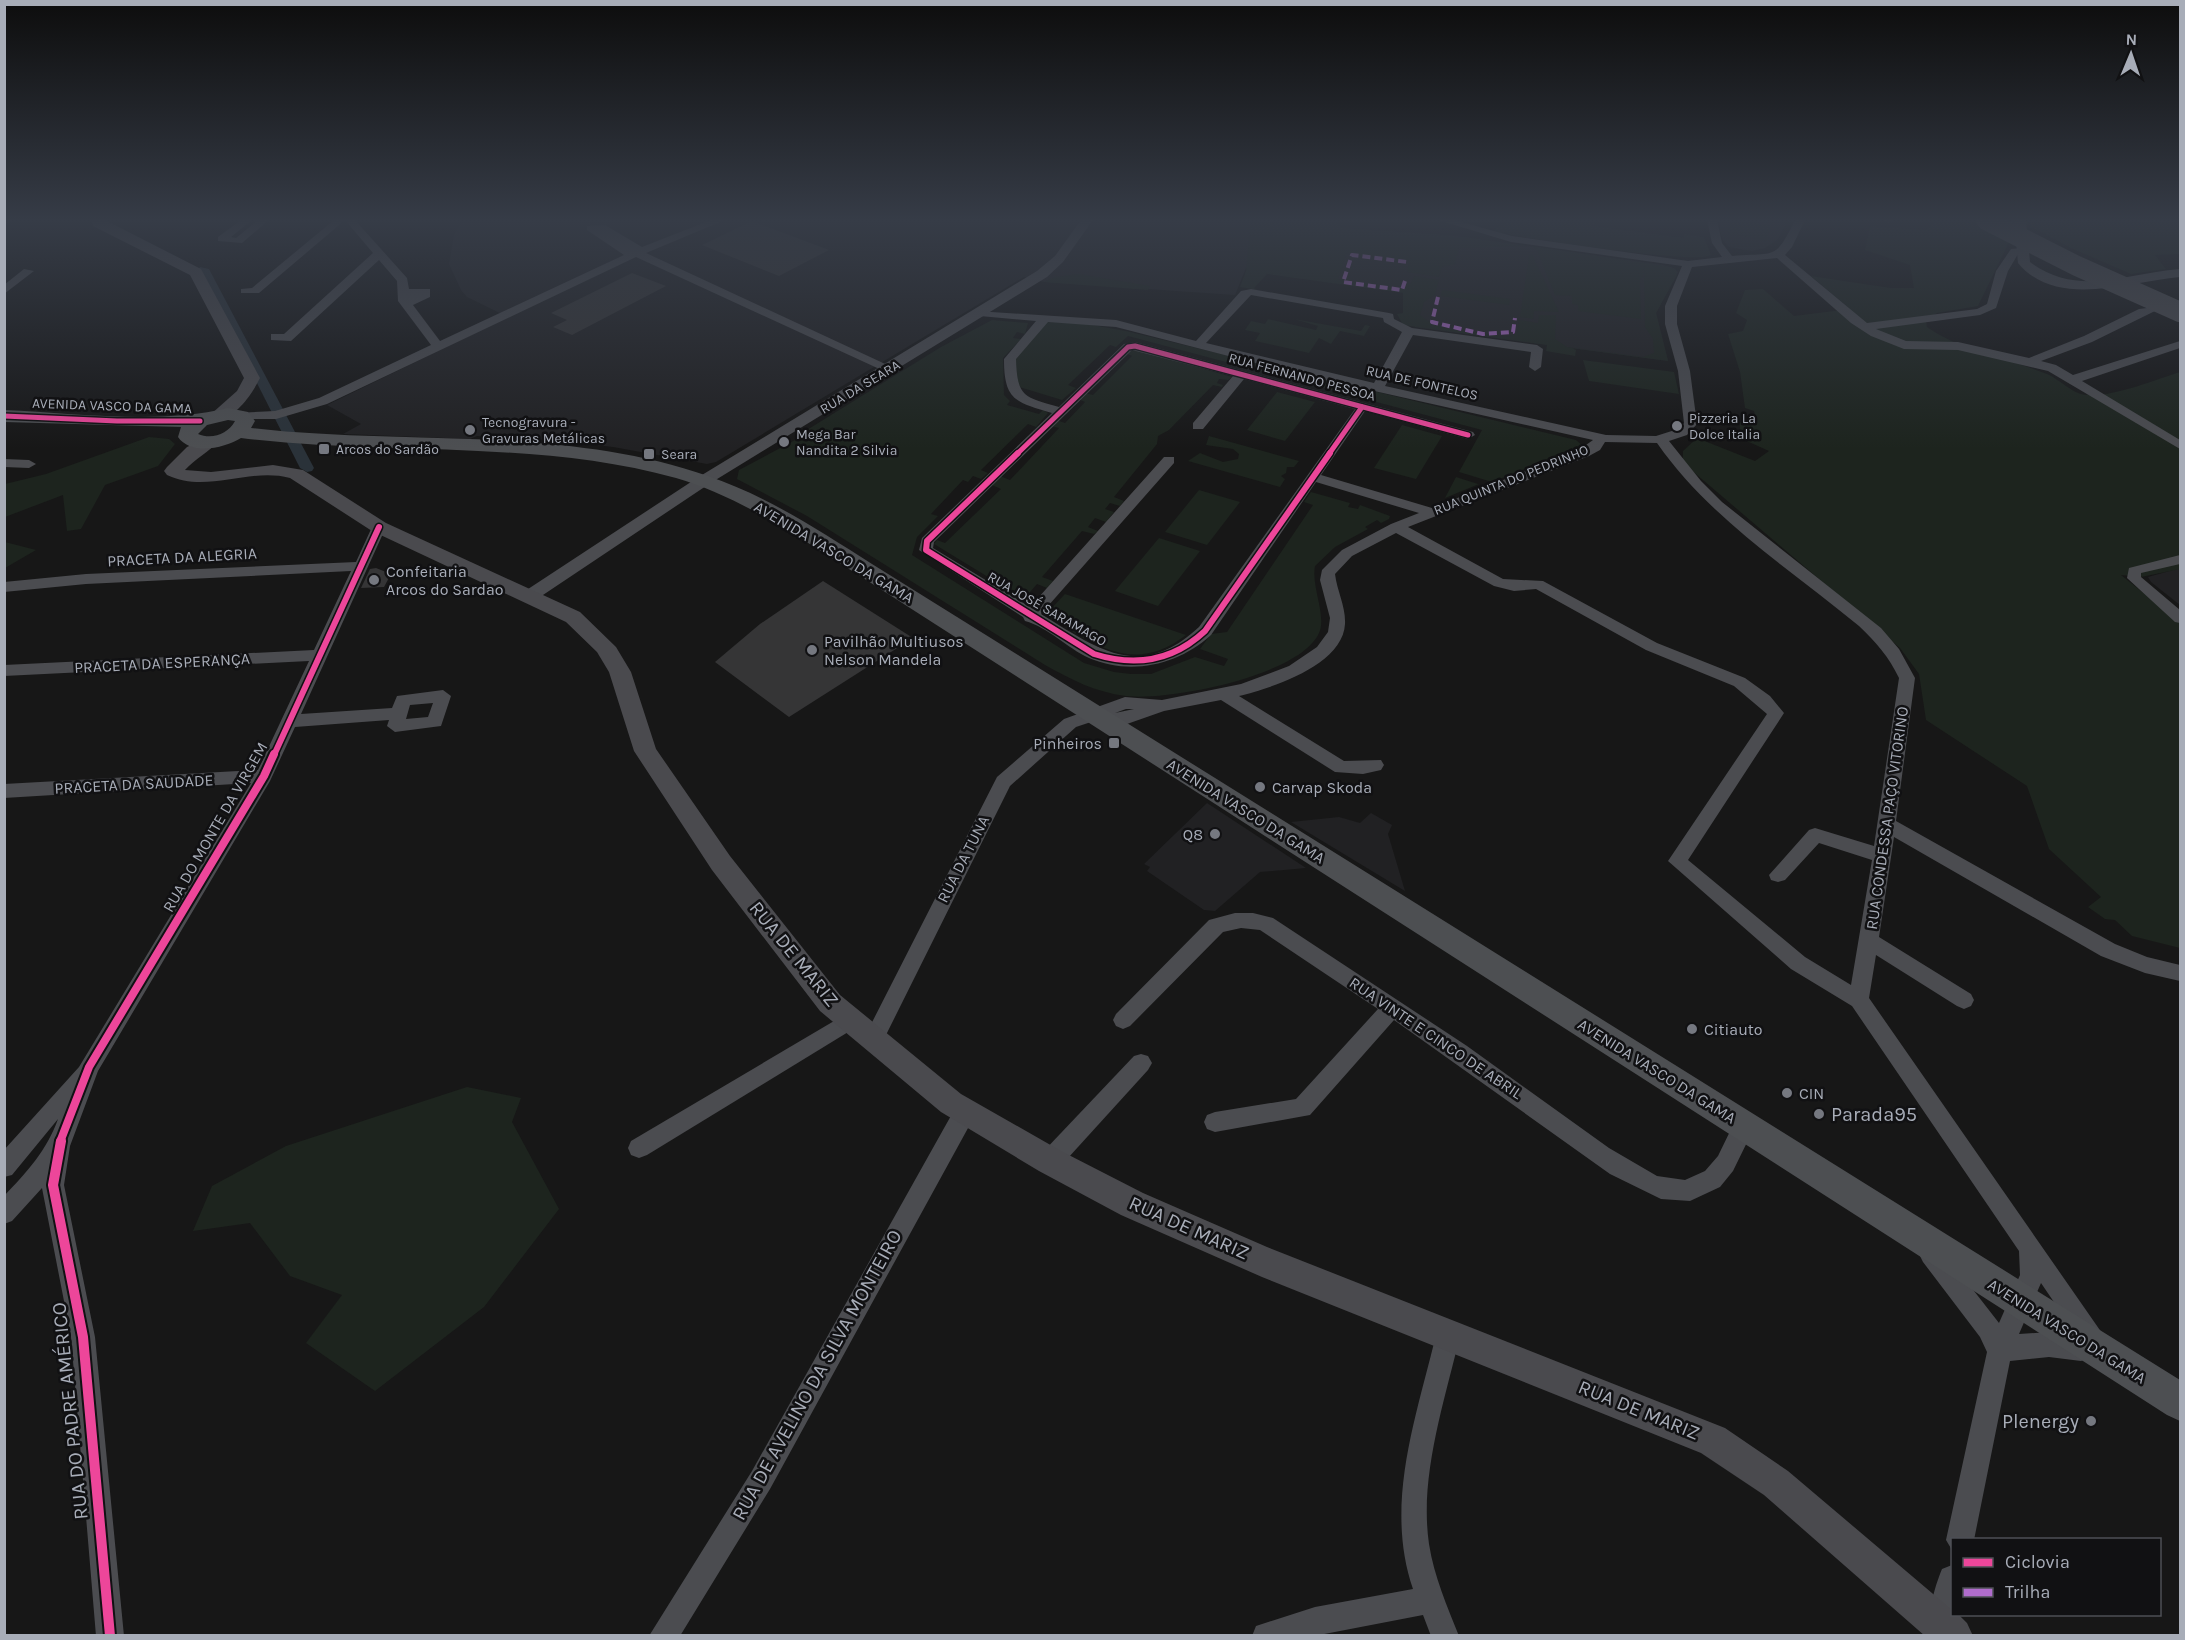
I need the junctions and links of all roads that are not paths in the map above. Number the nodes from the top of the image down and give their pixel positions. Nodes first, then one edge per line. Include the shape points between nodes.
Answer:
1 (209, 297) edge
2 (332, 297) edge
3 (405, 297) edge
4 (543, 297) edge
5 (731, 297) edge
6 (1006, 297) edge
7 (1242, 297) edge
8 (1278, 297) edge
9 (1675, 297) edge
10 (1828, 297) edge
11 (1995, 297) edge
12 (2146, 297) edge
13 (2151, 309) dead end
14 (2181, 312) edge
15 (980, 313) junction
16 (1046, 317) junction
17 (1864, 327) junction
18 (1409, 331) junction
19 (275, 337) dead end
20 (2181, 344) edge
21 (1198, 345) junction
22 (438, 346) junction
23 (1128, 347) joint
24 (2032, 362) junction
25 (1535, 366) dead end
26 (890, 369) junction
27 (1241, 375) junction
28 (2071, 380) junction
29 (1378, 388) junction
30 (1362, 407) junction
31 (1064, 408) junction
32 (219, 415) junction
33 (4, 416) edge
34 (4, 423) edge
35 (239, 424) junction
36 (1198, 426) dead end
37 (192, 431) junction
38 (1468, 435) dead end
39 (1600, 439) junction
40 (1662, 439) junction
41 (209, 442) junction
42 (2181, 445) edge
43 (1169, 460) dead end
44 (4, 463) edge
45 (29, 464) dead end
46 (172, 471) junction
47 (1311, 480) junction
48 (703, 481) junction
49 (1425, 514) junction
50 (379, 527) junction
51 (1396, 527) junction
52 (2181, 560) edge
53 (362, 566) junction
54 (4, 587) edge
55 (528, 597) junction
56 (1030, 617) junction
57 (2181, 618) edge
58 (320, 655) junction
59 (4, 671) edge
60 (1225, 695) junction
61 (399, 713) dead end
62 (1094, 715) junction
63 (289, 721) junction
64 (1375, 765) dead end
65 (264, 776) junction
66 (4, 791) edge
67 (1887, 825) junction
68 (1882, 856) junction
69 (1778, 875) dead end
70 (1870, 941) junction
71 (2181, 973) edge
72 (1859, 1000) junction
73 (1964, 1000) dead end
74 (1392, 1008) junction
75 (851, 1020) junction
76 (1123, 1020) dead end
77 (873, 1040) junction
78 (1141, 1063) dead end
79 (89, 1067) junction
80 (965, 1112) junction
81 (1215, 1122) dead end
82 (1744, 1126) junction
83 (639, 1148) dead end
84 (1050, 1161) junction
85 (4, 1167) edge
86 (4, 1175) edge
87 (44, 1182) junction
88 (4, 1212) edge
89 (1918, 1236) junction
90 (2031, 1249) junction
91 (2020, 1301) junction
92 (1448, 1335) junction
93 (1999, 1352) junction
94 (2109, 1357) junction
95 (2175, 1395) edge
96 (1960, 1538) edge
97 (1430, 1600) junction
98 (1951, 1605) edge
99 (1949, 1631) edge
100 (110, 1635) edge
101 (663, 1635) edge
102 (1266, 1635) edge
103 (1446, 1635) edge

1 - 32 main road via 252,378 237,402
2 - 19 street via 287,338
3 - 22 street
4 - 22 street
5 - 26 street
6 - 15 street, RUA DA SEARA
7 - 21 street
8 - 18 street via 1389,315 1388,320
9 - 40 street, RUA DE FONTELOS via 1671,324 1684,371 1691,424 1679,435
10 - 17 street
11 - 17 street via 1992,306 1980,312
12 - 14 highway, bridge
13 - 24 street
15 - 16 street, RUA DE FONTELOS
15 - 26 street, RUA DA SEARA
16 - 21 street, RUA DE FONTELOS via 1116,324
16 - 31 street via 1010,359 1012,391 1017,398
17 - 24 street via 1904,345 1958,346
18 - 25 street via 1538,349
18 - 29 street
20 - 28 street
21 - 29 street, RUA DE FONTELOS
22 - 35 street via 323,401
23 - 27 street, RUA FERNANDO PESSOA
23 - 31 street, RUA JOSÉ SARAMAGO
24 - 28 street
26 - 48 street, RUA DA SEARA
27 - 30 street, RUA FERNANDO PESSOA
27 - 36 street
28 - 42 street
29 - 39 street, RUA DE FONTELOS
30 - 38 street, RUA FERNANDO PESSOA
30 - 47 street, RUA JOSÉ SARAMAGO
31 - 56 street, RUA JOSÉ SARAMAGO via 926,546 930,554
32 - 35 main road, AVENIDA VASCO DA GAMA
32 - 37 main road, AVENIDA VASCO DA GAMA
33 - 37 main road, AVENIDA VASCO DA GAMA via 117,421
34 - 37 main road, AVENIDA VASCO DA GAMA
35 - 41 main road, AVENIDA VASCO DA GAMA
35 - 48 main road, AVENIDA VASCO DA GAMA via 332,442 547,451 643,464
37 - 41 main road, AVENIDA VASCO DA GAMA via 196,441
37 - 46 main road
39 - 40 street, RUA DE FONTELOS
39 - 49 street, RUA QUINTA DO PEDRINHO via 1584,453
40 - 67 street, RUA CONDESSA PAÇO VITORINO via 1676,463 1726,511 1879,635 1900,660 1907,678
41 - 46 main road
43 - 56 street
44 - 45 street
46 - 50 main road, RUA DE MARIZ via 196,478 272,470 302,474 356,515
47 - 49 street
47 - 56 street, RUA JOSÉ SARAMAGO via 1204,632 1188,648 1143,662 1110,660 1085,650
48 - 55 street, RUA DA SEARA
48 - 62 main road, AVENIDA VASCO DA GAMA via 789,522
49 - 51 street, RUA QUINTA DO PEDRINHO
50 - 53 street, RUA DO MONTE DA VIRGEM
50 - 55 main road, RUA DE MARIZ
51 - 60 street, RUA QUINTA DO PEDRINHO via 1347,553 1328,573 1337,623 1329,644 1291,673
51 - 72 street via 1499,583 1538,584 1668,654 1746,683 1770,705 1776,713 1677,861 1798,963
52 - 57 street via 2134,571 2134,578
53 - 54 street, PRACETA DA ALEGRIA via 86,579
53 - 58 street, RUA DO MONTE DA VIRGEM
55 - 75 main road, RUA DE MARIZ via 573,617 605,646 620,672 645,751 721,863 830,1003
58 - 59 street, PRACETA DA ESPERANÇA
58 - 63 street, RUA DO MONTE DA VIRGEM
60 - 62 street via 1164,705 1123,720
60 - 64 street via 1341,766
61 - 63 street
62 - 77 street, RUA DA TUNA via 1070,723 1003,782
62 - 82 main road, AVENIDA VASCO DA GAMA
63 - 65 street, RUA DO MONTE DA VIRGEM
65 - 66 street, PRACETA DA SAUDADE
65 - 79 street, RUA DO MONTE DA VIRGEM
67 - 68 street, RUA CONDESSA PAÇO VITORINO
67 - 71 street via 2108,950
68 - 69 street via 1815,835
68 - 70 street, RUA CONDESSA PAÇO VITORINO
70 - 72 street, RUA CONDESSA PAÇO VITORINO
70 - 73 street
72 - 90 street
74 - 76 street, RUA VINTE E CINCO DE ABRIL via 1266,924 1240,919 1216,926
74 - 81 street via 1302,1108
74 - 82 street, RUA VINTE E CINCO DE ABRIL via 1615,1164 1653,1186 1695,1190 1718,1174
75 - 77 main road, RUA DE MARIZ
75 - 83 street
77 - 80 main road, RUA DE MARIZ
78 - 84 street
79 - 85 street
79 - 87 street, RUA DO PADRE AMÉRICO
80 - 84 main road, RUA DE MARIZ
80 - 101 street, RUA DE AVELINO DA SILVA MONTEIRO via 761,1480
82 - 89 main road, AVENIDA VASCO DA GAMA
84 - 92 main road, RUA DE MARIZ via 1143,1209
86 - 87 street
87 - 88 street
87 - 100 street, RUA DO PADRE AMÉRICO via 83,1337
89 - 91 main road, AVENIDA VASCO DA GAMA
89 - 93 street via 1989,1328
90 - 91 street via 2032,1275
90 - 94 street
91 - 93 street
91 - 94 main road, AVENIDA VASCO DA GAMA
92 - 97 street via 1414,1508 1414,1531
92 - 99 main road, RUA DE MARIZ via 1713,1440 1776,1483
93 - 94 street via 2022,1344 2049,1344
93 - 96 street
94 - 95 main road, AVENIDA VASCO DA GAMA
97 - 102 street via 1315,1621
97 - 103 street
98 - 99 street

